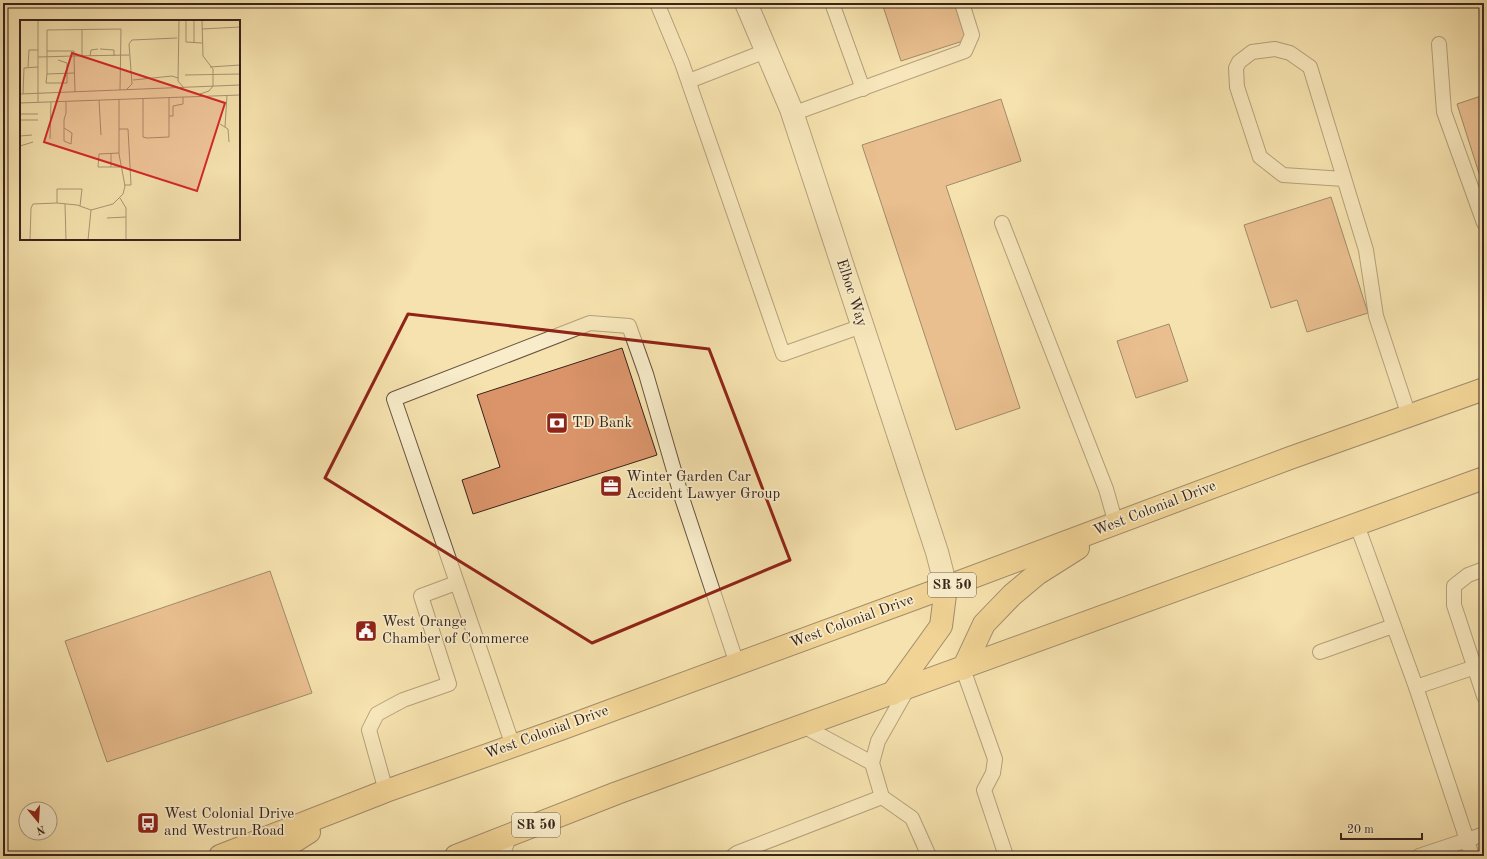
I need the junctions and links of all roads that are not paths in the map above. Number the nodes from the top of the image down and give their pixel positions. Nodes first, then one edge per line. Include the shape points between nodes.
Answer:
1 (658, 3) edge
2 (746, 3) edge
3 (832, 3) edge
4 (962, 3) edge
5 (1439, 44) dead end
6 (766, 51) junction
7 (688, 81) junction
8 (863, 89) junction
9 (792, 114) junction
10 (1344, 179) junction
11 (1002, 222) dead end
12 (1484, 223) edge
13 (862, 326) junction
14 (1484, 389) edge
15 (1409, 416) junction
16 (1484, 478) edge
17 (1116, 524) junction
18 (1357, 525) junction
19 (1484, 569) edge
20 (456, 583) junction
21 (946, 587) junction
22 (1393, 626) junction
23 (1320, 652) dead end
24 (737, 664) junction
25 (1479, 665) edge
26 (963, 669) junction
27 (1416, 687) junction
28 (900, 691) junction
29 (1484, 696) edge
30 (803, 726) junction
31 (513, 746) junction
32 (872, 763) junction
33 (386, 791) junction
34 (882, 797) junction
35 (349, 807) junction
36 (1484, 834) edge
37 (510, 835) junction
38 (1467, 840) junction
39 (220, 856) edge
40 (271, 856) edge
41 (456, 856) edge
42 (502, 856) edge
43 (733, 856) edge
44 (929, 856) edge
45 (1006, 856) edge
46 (1418, 856) edge
47 (1472, 856) edge

1 - 7 lane
2 - 6 street, Elboc Way
3 - 8 lane
4 - 8 lane via 972,35 964,51
5 - 12 lane via 1444,112
6 - 7 lane
6 - 9 street, Elboc Way
7 - 13 lane via 783,354
8 - 9 lane
9 - 13 street, Elboc Way
10 - 10 lane via 1310,67 1290,53 1275,49 1252,52 1238,62 1237,87 1260,157 1283,175
10 - 15 lane via 1366,250 1376,316
11 - 17 lane via 1103,482
13 - 21 street, Elboc Way via 937,552
14 - 15 highway, West Colonial Drive / SR 50
15 - 17 highway, West Colonial Drive / SR 50
16 - 18 highway, SR 50
17 - 21 highway, West Colonial Drive / SR 50
17 - 26 highway via 1037,574 1012,595 984,624
18 - 22 lane
18 - 26 highway, SR 50
19 - 25 lane via 1468,575 1454,586 1454,605
20 - 24 lane via 394,399 590,323 629,326
20 - 31 lane
20 - 33 lane via 420,596 450,684 402,700 377,714 369,730
21 - 24 highway, West Colonial Drive / SR 50
21 - 28 highway via 941,626
22 - 23 lane
22 - 27 lane
24 - 31 highway, West Colonial Drive / SR 50
25 - 27 lane
25 - 29 lane
26 - 28 highway, SR 50
26 - 45 lane via 994,759 993,773 984,790
27 - 38 lane
28 - 30 highway, SR 50
28 - 32 lane via 878,741
30 - 32 lane
30 - 37 highway, SR 50
31 - 33 highway, West Colonial Drive / SR 50
32 - 34 lane
33 - 35 highway, West Colonial Drive / SR 50
34 - 43 lane
34 - 44 lane via 912,818
35 - 39 highway, West Colonial Drive / SR 50
35 - 40 highway
36 - 38 lane
37 - 41 highway, SR 50
37 - 42 lane
38 - 46 lane
38 - 47 lane

